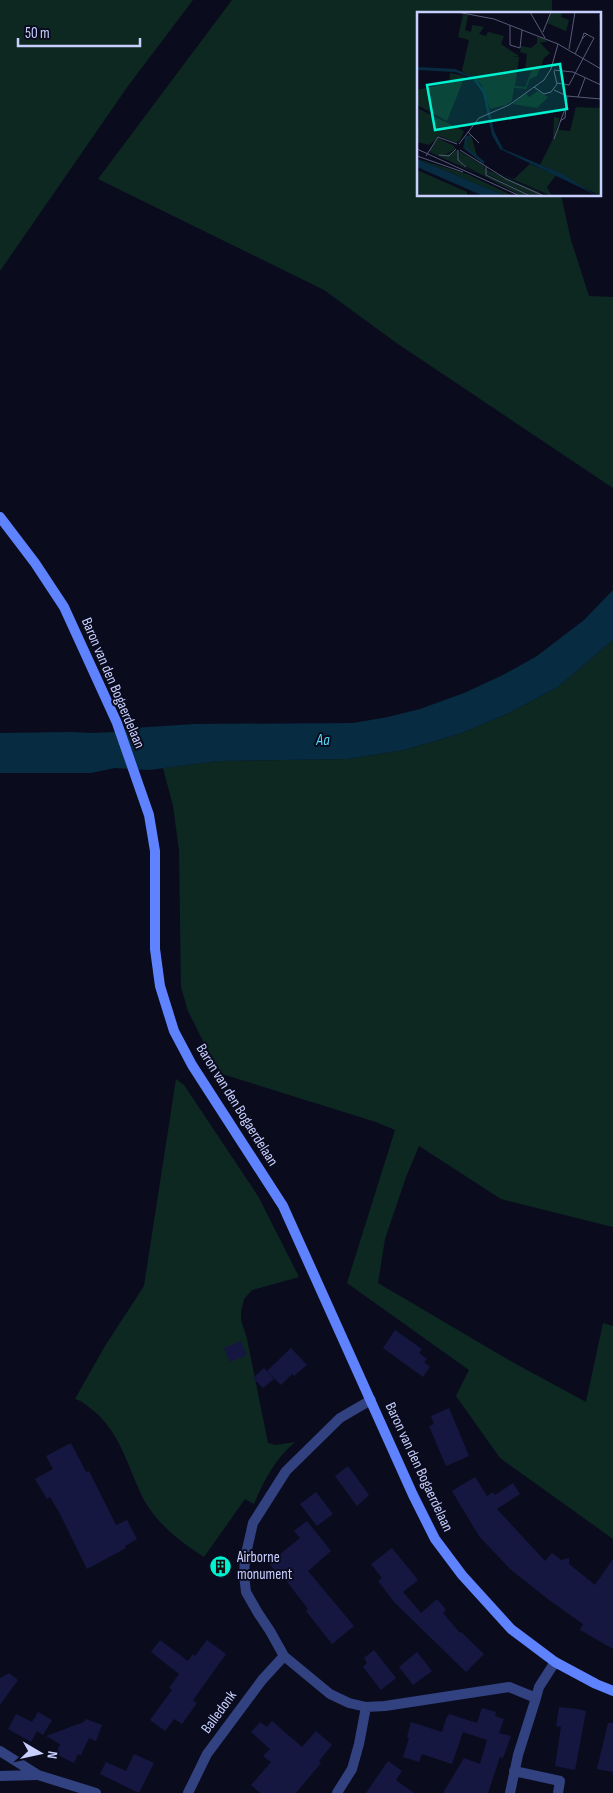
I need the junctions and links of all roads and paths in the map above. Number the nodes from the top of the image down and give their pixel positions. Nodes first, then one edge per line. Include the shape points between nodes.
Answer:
1 (0, 517) edge
2 (371, 1400) junction
3 (284, 1656) junction
4 (555, 1662) junction
5 (613, 1691) edge
6 (536, 1698) junction
7 (366, 1707) junction
8 (0, 1751) edge
9 (514, 1771) junction
10 (38, 1775) junction
11 (0, 1776) edge
12 (96, 1793) edge
13 (188, 1793) edge
14 (337, 1793) edge
15 (510, 1793) edge
16 (558, 1793) edge

1 - 2 main road, Baron van den Bogaerdelaan via 64,607 117,724 149,815 155,851 155,949 160,986 174,1031 192,1065 283,1206
2 - 3 street via 340,1418 286,1471 253,1523 244,1575 246,1592
2 - 4 main road, Baron van den Bogaerdelaan via 434,1539 511,1629
3 - 7 street via 330,1694
3 - 13 street, Balledonk via 207,1754
4 - 5 main road, Baron van den Bogaerdelaan
4 - 6 street
6 - 7 street via 509,1687
6 - 9 street
7 - 14 street via 352,1769
8 - 10 street
9 - 15 street
9 - 16 street via 560,1781
10 - 11 street
10 - 12 street

